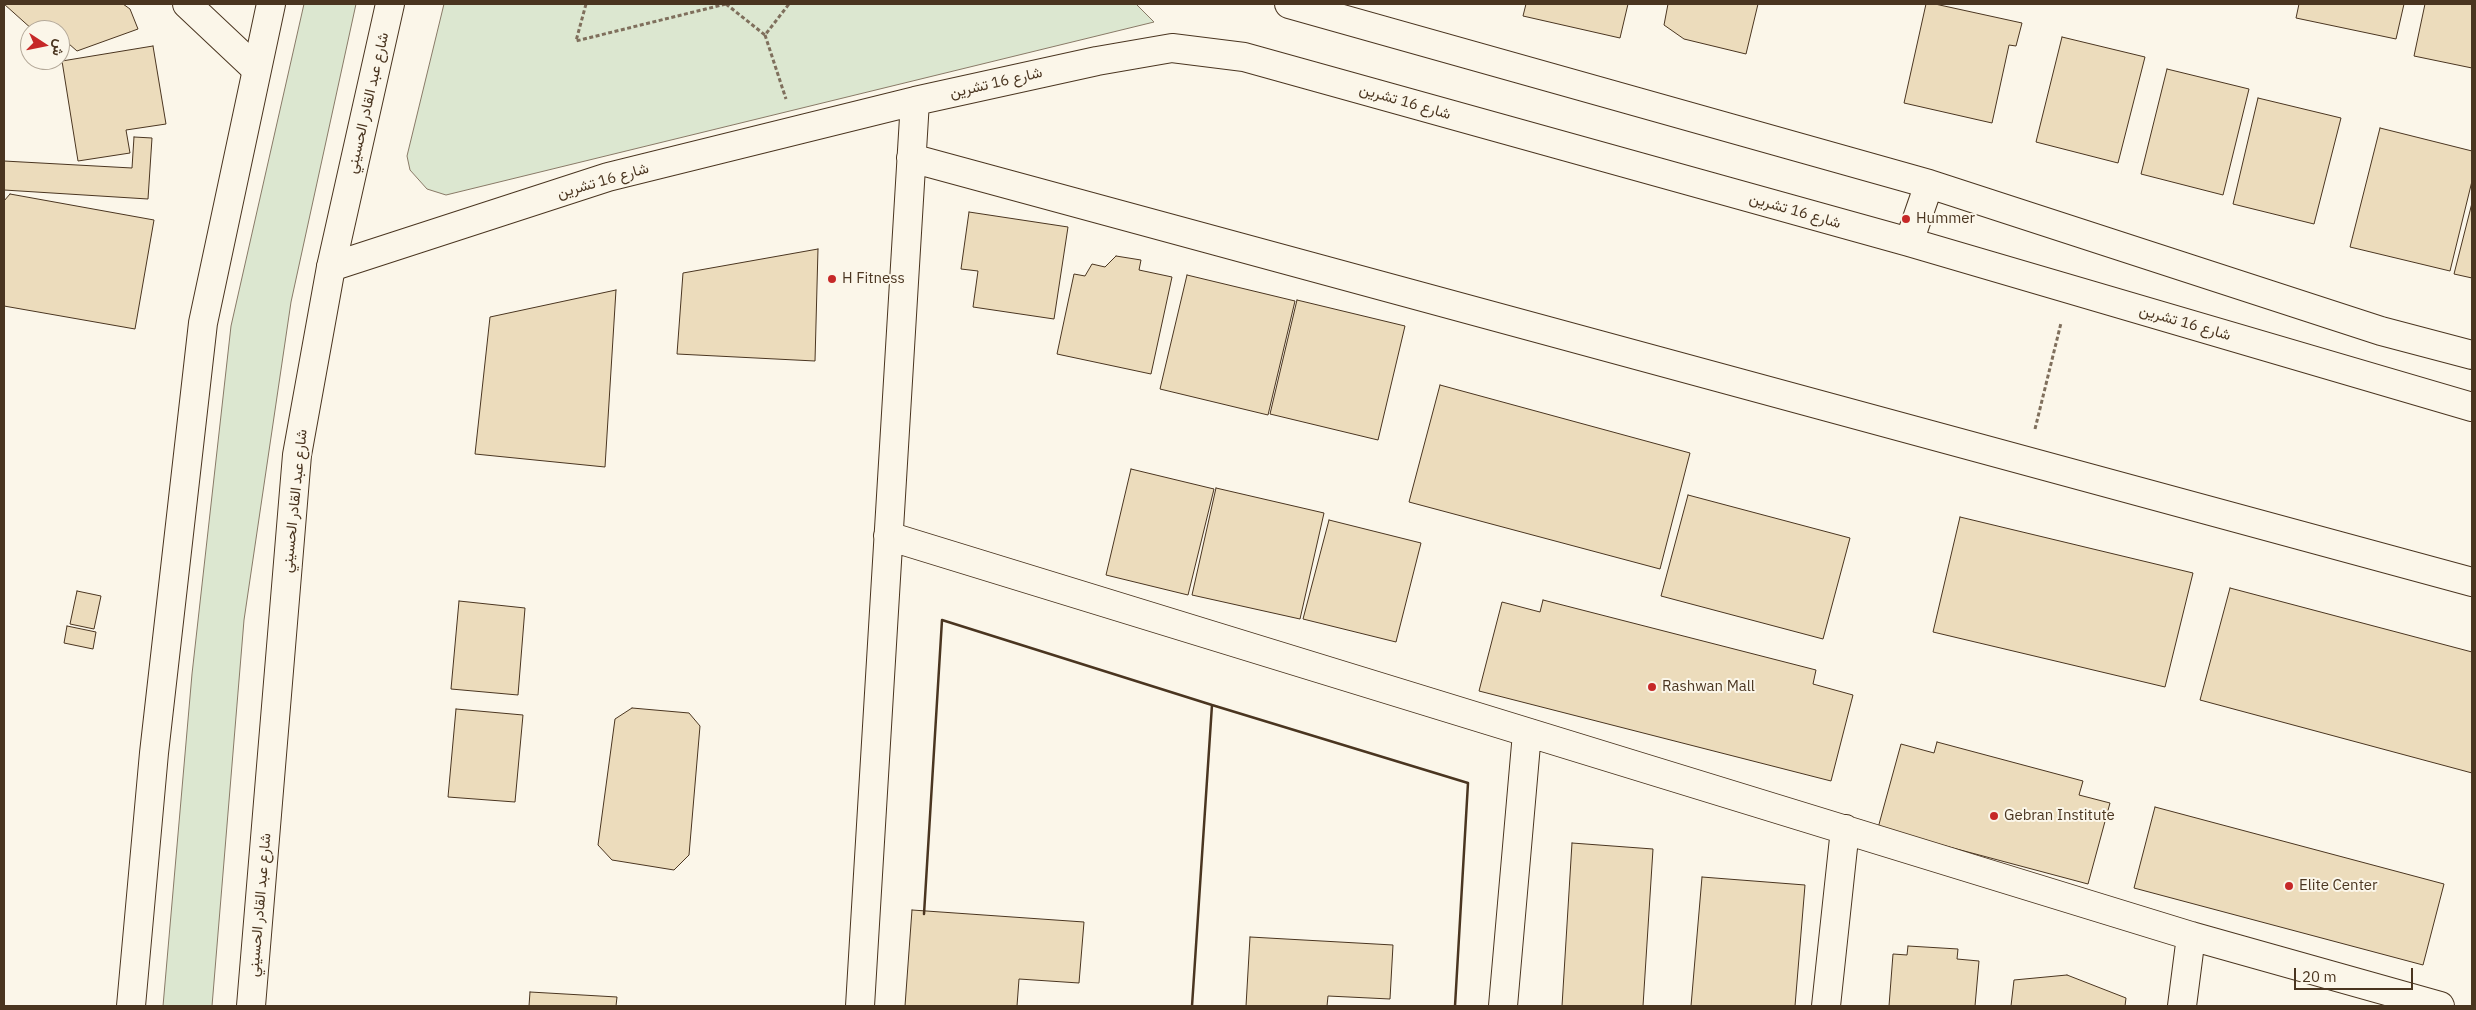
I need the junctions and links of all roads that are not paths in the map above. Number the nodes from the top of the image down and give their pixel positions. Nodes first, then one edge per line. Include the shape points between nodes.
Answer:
1 (187, 4) edge
2 (271, 4) edge
3 (390, 4) edge
4 (1289, 4) edge
5 (256, 69) junction
6 (915, 101) junction
7 (911, 158) junction
8 (1929, 184) junction
9 (1908, 242) junction
10 (331, 267) junction
11 (2472, 355) edge
12 (2472, 407) edge
13 (888, 536) junction
14 (2472, 582) edge
15 (1527, 733) junction
16 (1845, 829) junction
17 (2191, 936) junction
18 (131, 1006) edge
19 (251, 1006) edge
20 (860, 1006) edge
21 (1503, 1006) edge
22 (1826, 1006) edge
23 (2182, 1006) edge
24 (2440, 1006) edge

1 - 5 street
2 - 5 street
3 - 10 street, شارع عبد القادر الحسيني
4 - 8 street
5 - 18 street via 202,323 154,753
6 - 7 street
6 - 9 street, شارع 16 تشرين via 1172,48 1244,57
6 - 10 street, شارع 16 تشرين via 608,177
7 - 13 street
7 - 14 street
8 - 9 street
8 - 11 street via 2381,331
9 - 12 street, شارع 16 تشرين
10 - 19 street, شارع عبد القادر الحسيني via 297,455
13 - 15 street
13 - 20 street
15 - 16 street
15 - 21 street
16 - 17 street
16 - 22 street
17 - 23 street
17 - 24 street

